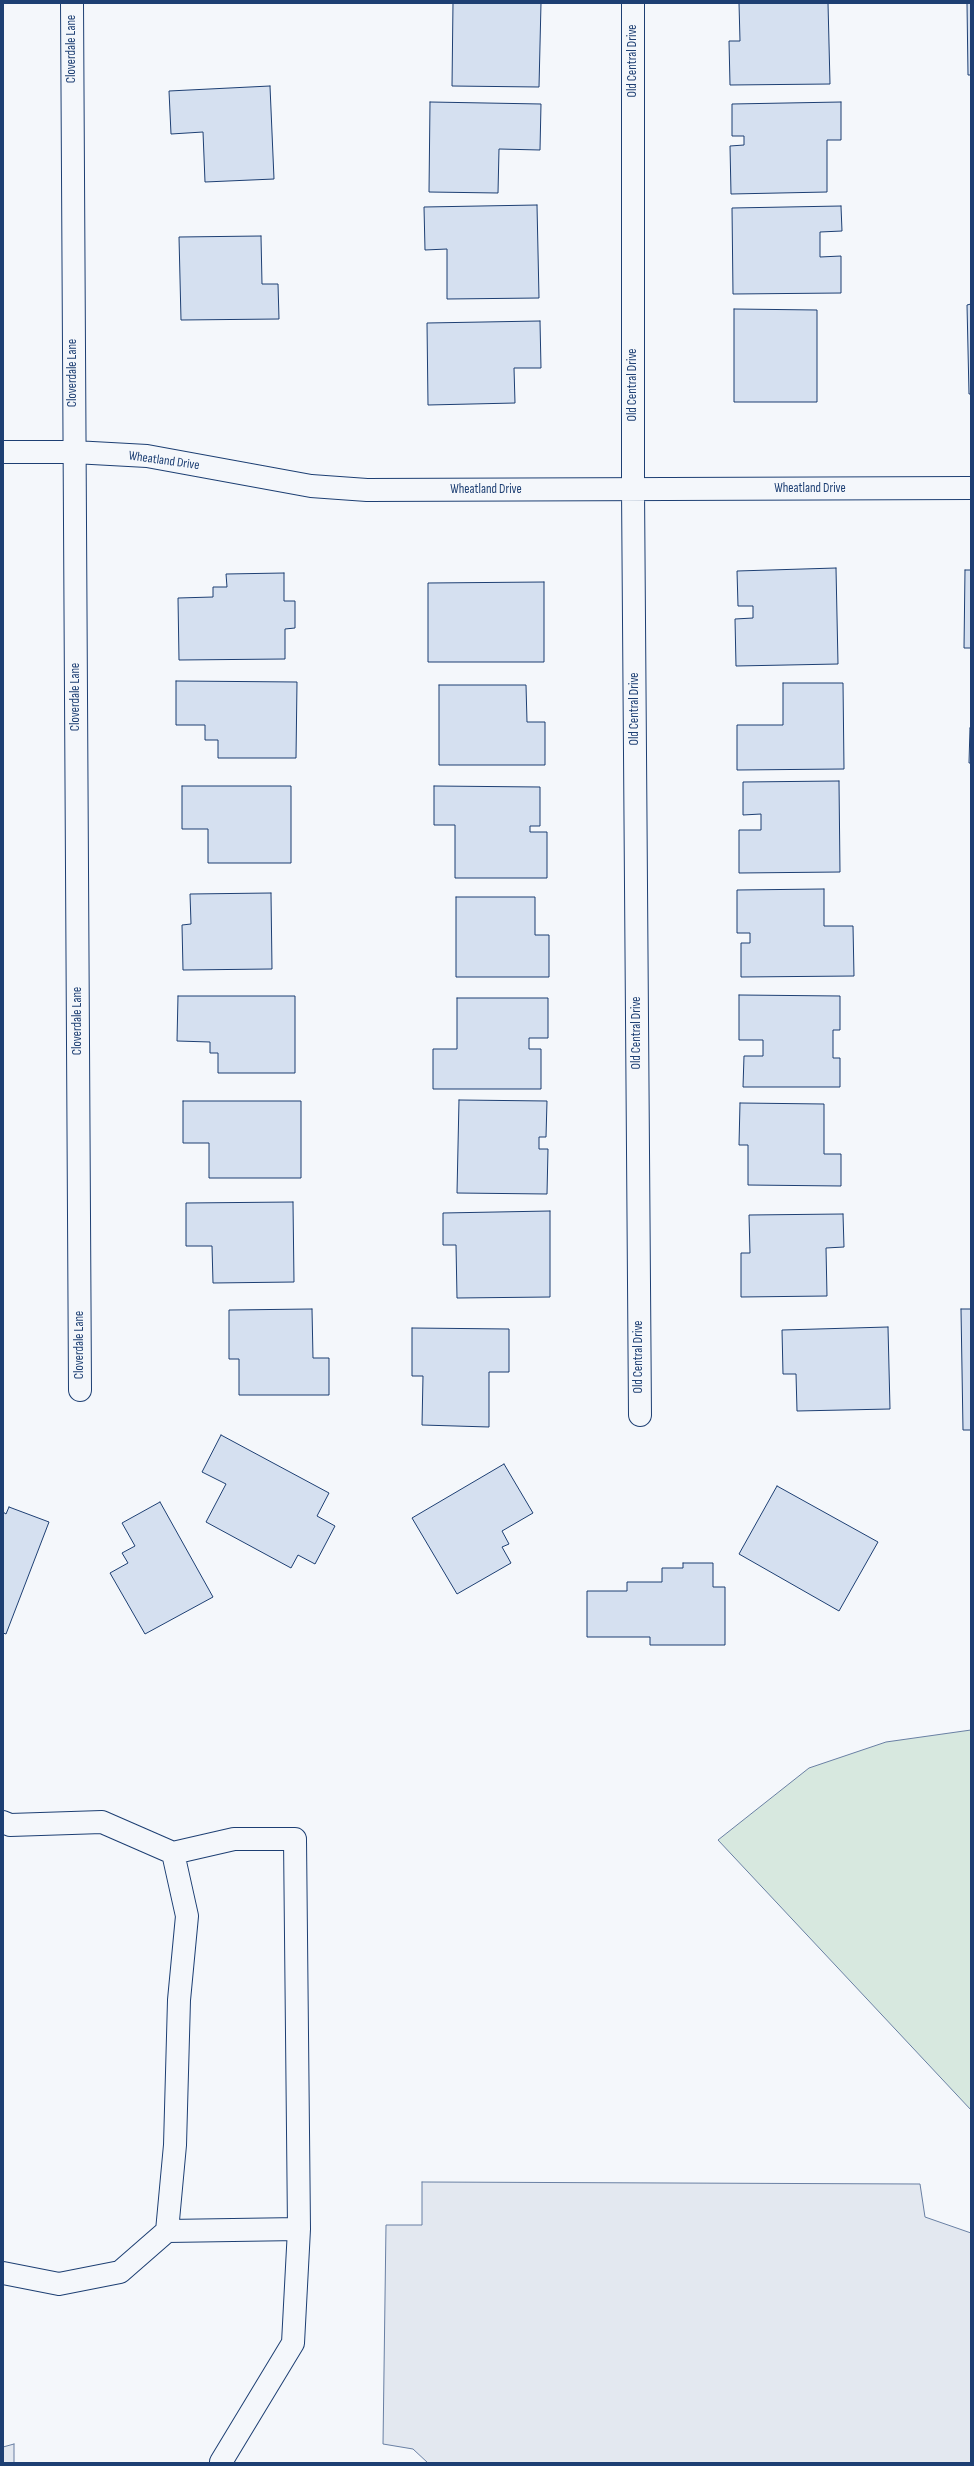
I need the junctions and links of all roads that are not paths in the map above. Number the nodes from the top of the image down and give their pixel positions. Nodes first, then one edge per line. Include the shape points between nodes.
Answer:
1 (72, 3) edge
2 (633, 3) edge
3 (3, 452) edge
4 (74, 452) junction
5 (971, 488) edge
6 (633, 489) junction
7 (80, 1390) dead end
8 (640, 1415) dead end
9 (3, 1822) edge
10 (173, 1853) junction
11 (300, 2229) junction
12 (167, 2231) junction
13 (3, 2273) edge
14 (221, 2462) dead end

1 - 4 street, Cloverdale Lane
2 - 6 street, Old Central Drive
3 - 4 street, Wheatland Drive
4 - 6 street, Wheatland Drive via 147,456 311,486 367,490
4 - 7 street, Cloverdale Lane
5 - 6 street, Wheatland Drive
6 - 8 street, Old Central Drive
9 - 10 street via 10,1825 102,1822
10 - 11 street via 234,1839 296,1839
10 - 12 street via 187,1916 179,2000 175,2144
11 - 12 street
11 - 14 street via 293,2343
12 - 13 street via 120,2272 59,2284

